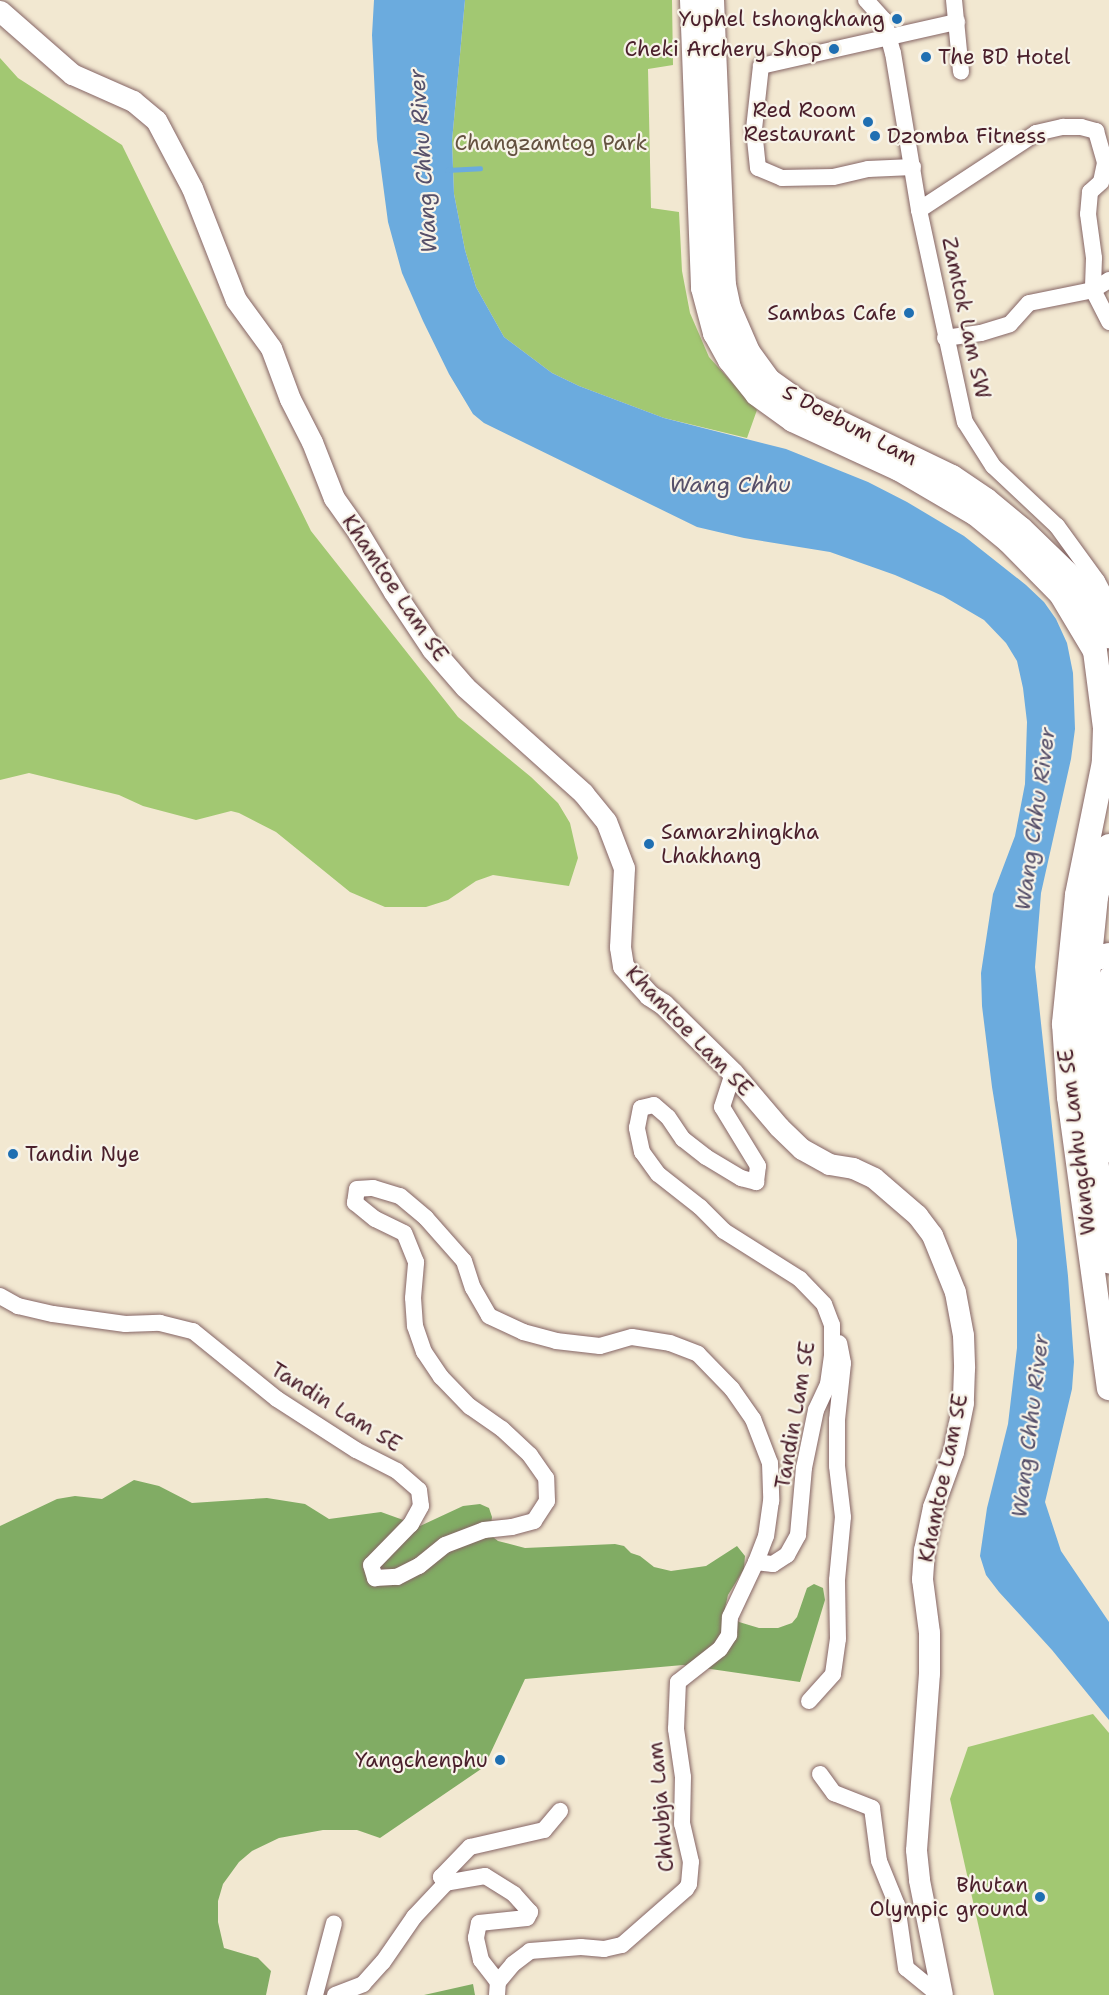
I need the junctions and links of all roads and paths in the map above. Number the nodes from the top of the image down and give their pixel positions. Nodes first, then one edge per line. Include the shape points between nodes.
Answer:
1 (692, 0) edge
2 (712, 0) edge
3 (954, 0) edge
4 (869, 1) edge
5 (0, 11) edge
6 (957, 22) junction
7 (889, 37) junction
8 (961, 72) dead end
9 (913, 167) junction
10 (920, 210) junction
11 (1109, 280) edge
12 (1093, 290) junction
13 (1109, 322) edge
14 (945, 338) junction
15 (1109, 604) edge
16 (1109, 636) edge
17 (1100, 832) edge
18 (1109, 846) edge
19 (1094, 914) junction
20 (1072, 932) joint
21 (1109, 933) edge
22 (1099, 957) edge
23 (1109, 976) edge
24 (1107, 1014) edge
25 (733, 1073) junction
26 (1109, 1151) edge
27 (1109, 1261) edge
28 (0, 1296) edge
29 (832, 1325) junction
30 (1109, 1388) edge
31 (756, 1562) junction
32 (809, 1701) dead end
33 (819, 1774) dead end
34 (560, 1811) dead end
35 (446, 1883) junction
36 (334, 1923) dead end
37 (497, 1989) edge
38 (315, 1995) edge
39 (335, 1995) edge
40 (940, 1995) edge

1 - 17 highway, S Doebum Lam via 702,288 715,333 729,360 757,394 793,420 899,469 975,514 1009,541 1061,594 1095,651 1100,679 1105,728
2 - 16 highway, S Doebum Lam via 724,285 736,328 748,352 768,380 804,405 952,477 986,500 1078,584
3 - 6 street
4 - 7 street, Zamtok Lam SW via 884,20
5 - 25 main road, Khamtoe Lam SE via 72,74 133,101 156,120 192,188 237,300 271,348 334,498 432,649 465,687 583,793 606,821 624,868 620,947 623,966
6 - 7 street
6 - 8 street
7 - 9 street, Zamtok Lam SW
7 - 9 street via 761,66 754,129 758,168 782,178 833,177 868,169
9 - 10 street, Zamtok Lam SW
10 - 12 street via 1036,133 1063,127 1096,131 1105,163 1101,182 1090,192
10 - 14 street, Zamtok Lam SW
11 - 12 street
12 - 13 street
12 - 14 street via 1029,303 1010,324
14 - 15 street, Zamtok Lam SW via 965,422 993,466 1057,526
17 - 20 highway, S Doebum Lam
18 - 19 highway
19 - 21 highway
19 - 22 highway
20 - 30 highway, Wangchhu Lam SE via 1064,1024 1069,1097
22 - 27 highway, Wangchhu Lam SE via 1083,1056
23 - 24 main road via 1104,995
24 - 26 main road via 1100,1073
25 - 29 street, Tandin Lam SE via 722,1107 758,1166 756,1182 741,1178 691,1145 654,1106 641,1108 637,1128 642,1152 658,1174 724,1231 801,1279 825,1304
25 - 40 main road, Khamtoe Lam SE via 779,1127 812,1157 874,1178 917,1215 932,1235 955,1292 963,1335 963,1403 924,1550 922,1579 929,1632 929,1673 916,1850
28 - 31 street, Tandin Lam SE via 18,1306 53,1314 125,1324 160,1323 193,1331 277,1399 356,1450 397,1471 419,1490 421,1506 411,1524 371,1565 375,1578 397,1577 419,1566 445,1545 484,1530 534,1521 547,1501 546,1478 530,1455 470,1407 424,1352 415,1326 416,1262 404,1233 375,1219 355,1203 357,1189 373,1188 400,1196 426,1218 464,1262 489,1316 556,1341 600,1346 632,1337 670,1343 699,1354 732,1389 753,1419 770,1463 769,1512
29 - 31 street, Tandin Lam SE via 828,1384 816,1410 804,1468 798,1535 787,1555 773,1564
29 - 32 street via 843,1363 837,1420 843,1517 837,1580 838,1639 832,1674
31 - 37 street, Chhubja Lam via 720,1649 678,1682 676,1729 690,1884 622,1945 530,1951 513,1964
33 - 40 street via 834,1793 872,1808 879,1861 897,1905 906,1968
34 - 35 street via 544,1830 470,1847 441,1877
35 - 37 street via 485,1876 514,1894 530,1912 526,1918 479,1923 476,1938 481,1960
35 - 39 street via 414,1917 363,1984
36 - 38 street

